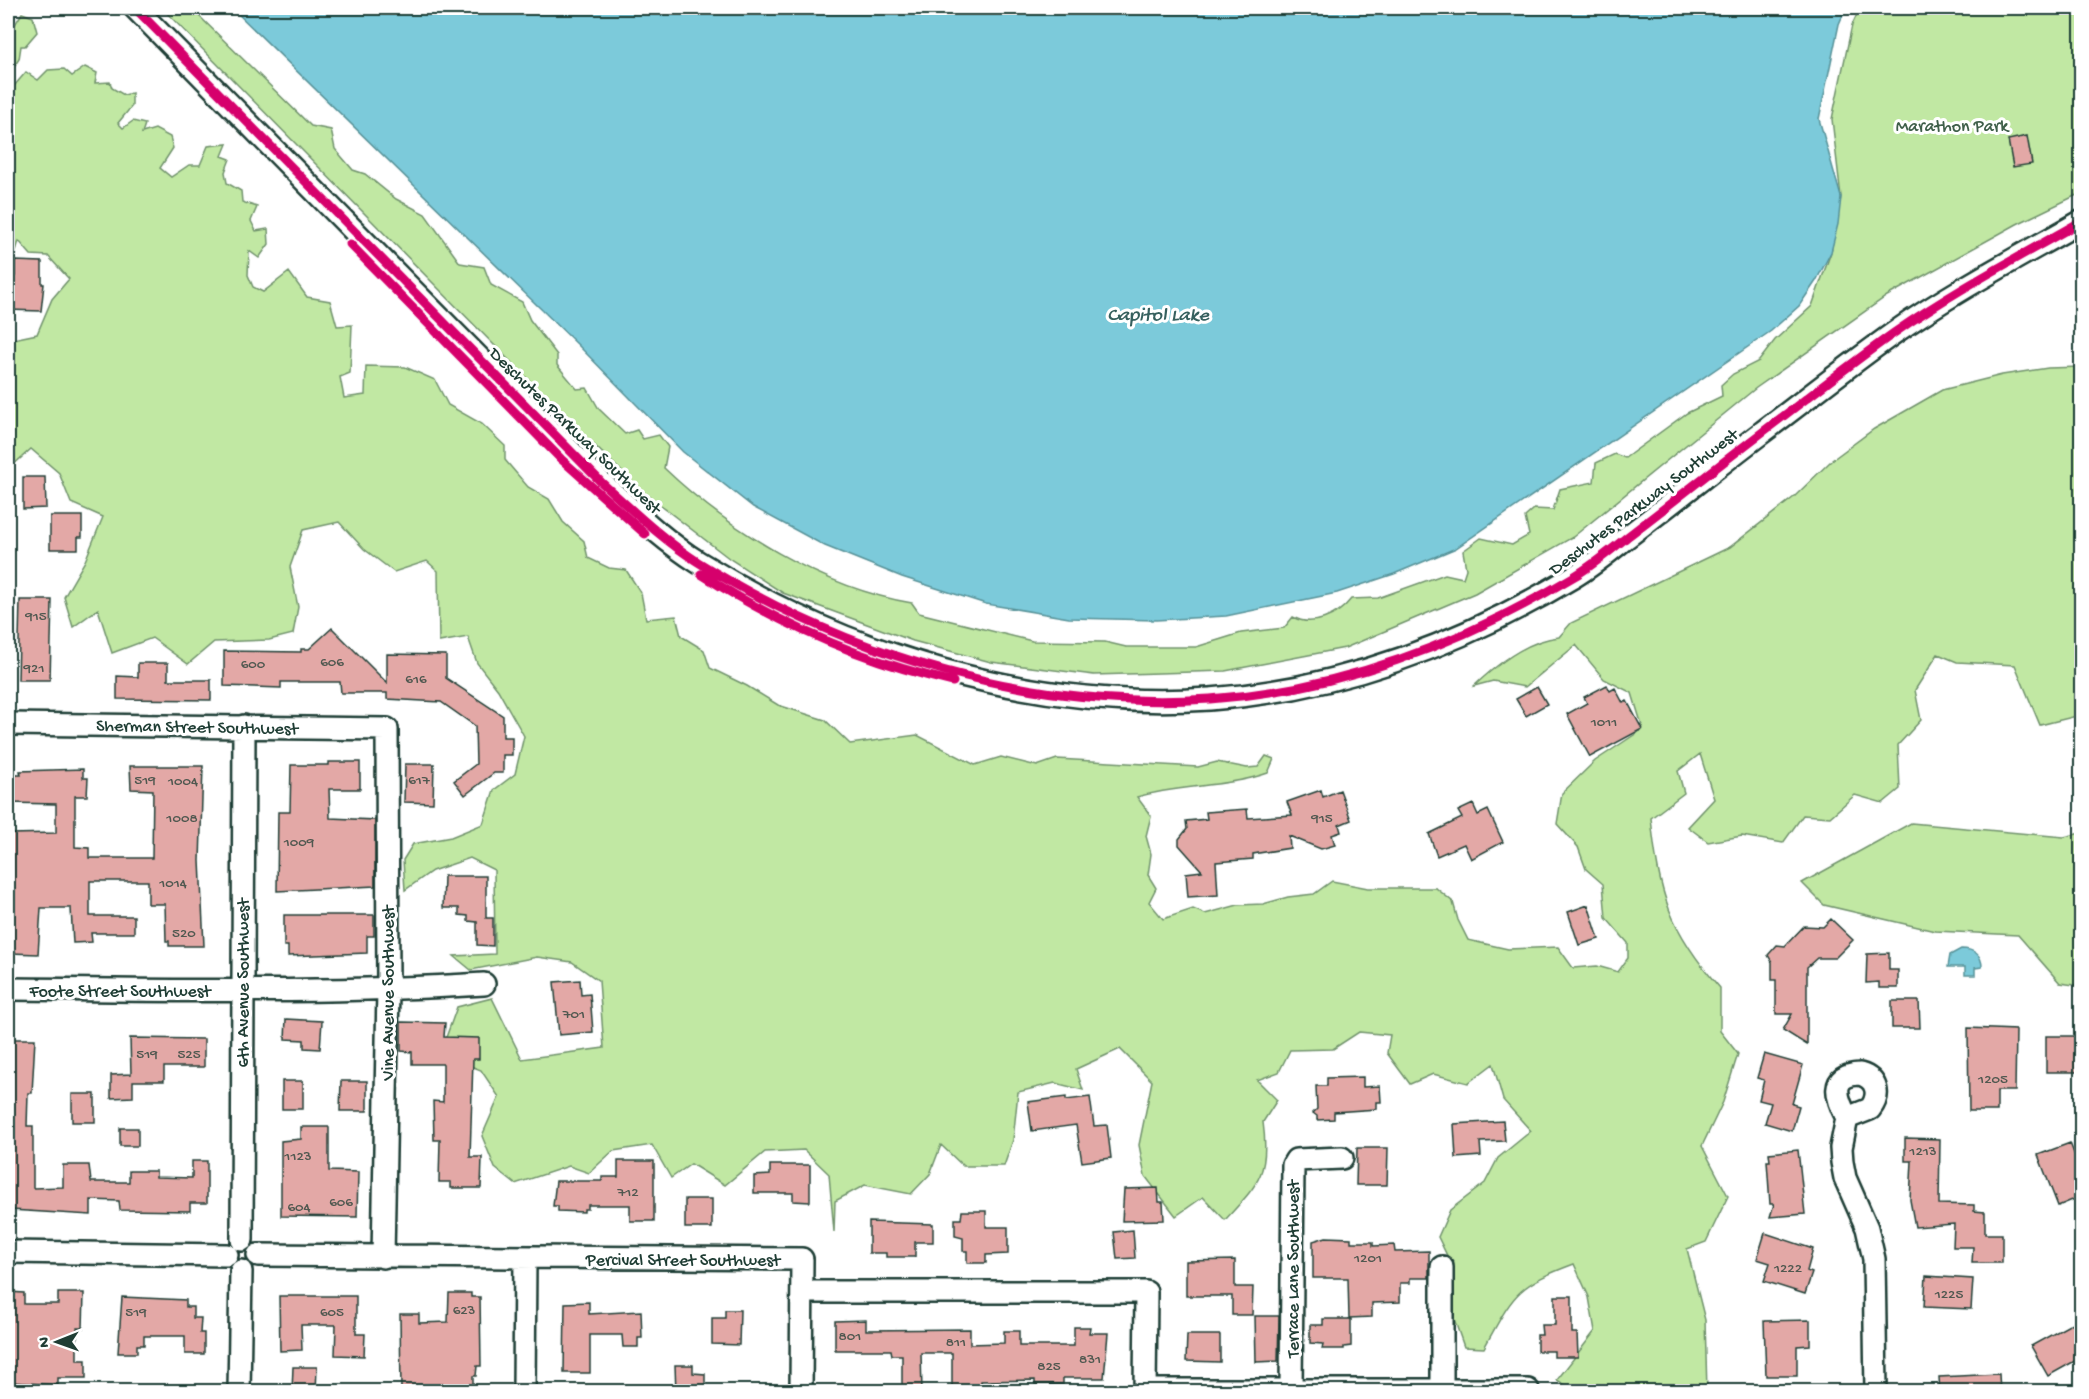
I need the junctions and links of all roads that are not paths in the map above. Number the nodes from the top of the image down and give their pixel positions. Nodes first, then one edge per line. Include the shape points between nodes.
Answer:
1 (135, 8) edge
2 (2082, 221) edge
3 (8, 724) edge
4 (244, 726) junction
5 (387, 729) joint
6 (484, 984) dead end
7 (8, 989) edge
8 (388, 989) junction
9 (241, 991) junction
10 (1847, 1118) dead end
11 (1342, 1158) dead end
12 (234, 1247) junction
13 (8, 1252) edge
14 (258, 1255) junction
15 (383, 1257) junction
16 (525, 1258) junction
17 (1442, 1267) dead end
18 (241, 1270) junction
19 (802, 1292) junction
20 (1291, 1389) junction
21 (1145, 1390) edge
22 (1442, 1390) edge
23 (1528, 1390) dead end
24 (239, 1392) edge
25 (524, 1392) edge
26 (801, 1392) edge
27 (1876, 1392) edge

1 - 2 street, Deschutes Parkway Southwest via 601,482 696,561 786,609 905,659 1010,686 1062,693 1210,699 1286,688 1368,670 1506,615 1578,574 1896,332 1968,285
3 - 4 street, Sherman Street Southwest
4 - 5 street, Sherman Street Southwest
4 - 9 street, 6th Avenue Southwest
5 - 8 street, Vine Avenue Southwest
6 - 8 street, Foote Street Southwest
7 - 9 street, Foote Street Southwest
8 - 9 street, Foote Street Southwest
8 - 15 street, Vine Avenue Southwest
9 - 12 street, 6th Avenue Southwest
10 - 27 street via 1841,1148 1844,1170 1867,1228 1874,1259
11 - 20 street, Terrace Lane Southwest via 1296,1160 1293,1165
12 - 13 street
12 - 14 street via 254,1244
12 - 18 street via 230,1265
14 - 15 street, Percival Street Southwest
14 - 18 street via 253,1267
15 - 16 street, Percival Street Southwest
16 - 19 street, Percival Street Southwest via 802,1259
16 - 25 street
17 - 22 street
18 - 24 street
19 - 21 street via 1146,1292
19 - 26 street
20 - 21 street
20 - 22 street
22 - 23 street

